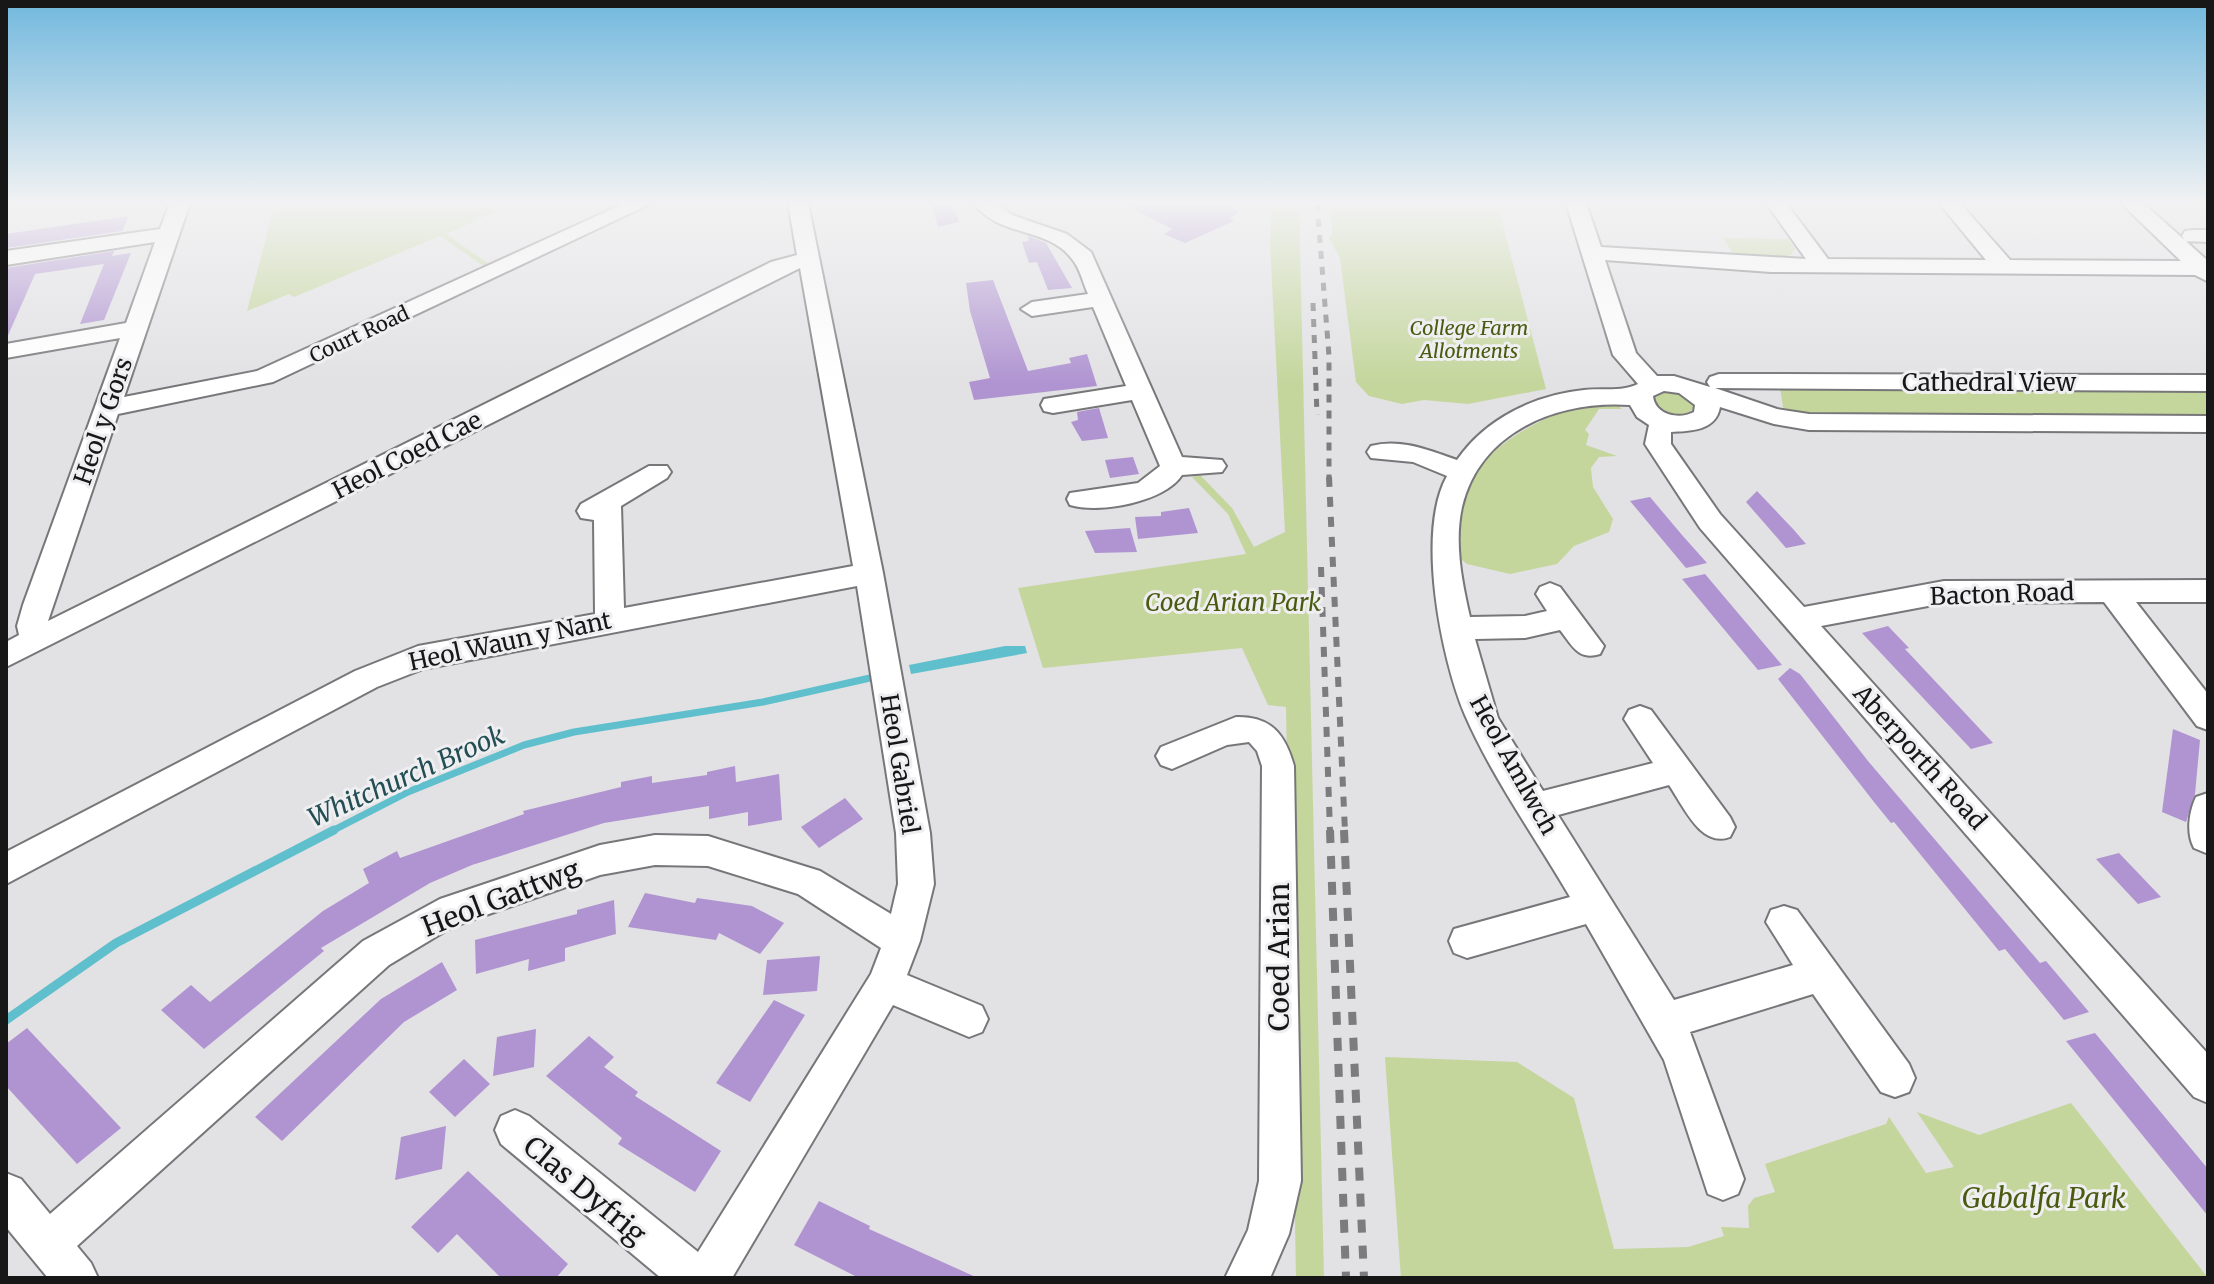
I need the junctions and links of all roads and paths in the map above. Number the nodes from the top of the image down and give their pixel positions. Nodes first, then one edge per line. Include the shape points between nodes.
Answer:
1 (158, 263) edge
2 (512, 263) edge
3 (794, 263) edge
4 (810, 263) edge
5 (1083, 263) edge
6 (1595, 263) edge
7 (1768, 263) edge
8 (1820, 263) edge
9 (2000, 263) edge
10 (2078, 263) edge
11 (1822, 266) junction
12 (2004, 267) junction
13 (1103, 299) junction
14 (1032, 309) dead end
15 (134, 329) junction
16 (6, 351) edge
17 (1719, 382) dead end
18 (1770, 382) junction
19 (2208, 383) edge
20 (1691, 389) junction
21 (1141, 391) junction
22 (1645, 391) junction
23 (1053, 405) dead end
24 (108, 408) junction
25 (1706, 416) junction
26 (1774, 416) junction
27 (1666, 422) junction
28 (2208, 424) edge
29 (1380, 452) dead end
30 (1173, 466) junction
31 (1213, 466) dead end
32 (658, 472) dead end
33 (1462, 472) junction
34 (1080, 499) dead end
35 (869, 573) junction
36 (2112, 591) junction
37 (2208, 591) edge
38 (1798, 619) junction
39 (610, 620) junction
40 (1458, 628) junction
41 (35, 641) junction
42 (1589, 646) dead end
43 (6, 655) edge
44 (2208, 717) edge
45 (1640, 719) dead end
46 (1172, 756) dead end
47 (1677, 770) junction
48 (1535, 807) junction
49 (1718, 827) dead end
50 (6, 869) edge
51 (1594, 906) junction
52 (1784, 922) dead end
53 (902, 941) junction
54 (1467, 941) dead end
55 (1821, 974) junction
56 (885, 984) junction
57 (969, 1019) dead end
58 (1665, 1021) junction
59 (1895, 1078) dead end
60 (2208, 1083) edge
61 (515, 1130) dead end
62 (1723, 1179) dead end
63 (6, 1194) edge
64 (48, 1244) junction
65 (709, 1276) edge
66 (76, 1278) edge
67 (1247, 1278) edge

1 - 15 street, Heol y Gors
2 - 24 street, Court Road via 264,377
3 - 41 street, Heol Coed Cae
4 - 35 street, Heol Gabriel
5 - 13 street
6 - 22 street via 1625,355
7 - 11 street
8 - 11 street
9 - 12 street
10 - 12 street
11 - 12 street
13 - 14 street
13 - 21 street
15 - 16 street
15 - 24 street, Heol y Gors
17 - 18 street, Cathedral View
18 - 19 street, Cathedral View
18 - 26 street
20 - 22 street, Cathedral View via 1670,383
20 - 25 street via 1704,399
20 - 26 street, Cathedral View
21 - 23 street
21 - 30 street
22 - 27 street via 1647,412
22 - 33 street, Heol Amlwch via 1550,403 1493,436
24 - 41 street, Heol y Gors via 38,605 32,626
25 - 26 street, Cathedral View
25 - 27 street, Cathedral View via 1685,425
26 - 28 street, Cathedral View via 1823,423
27 - 38 street, Aberporth Road via 1658,431 1658,444 1673,472
29 - 33 street via 1416,454
30 - 31 street
30 - 34 street via 1165,478 1133,494
32 - 39 street via 598,508
33 - 40 street, Heol Amlwch via 1447,508 1443,537
35 - 39 street, Heol Waun y Nant
35 - 53 street, Heol Gabriel via 915,866 916,884
36 - 37 street, Bacton Road
36 - 38 street, Bacton Road via 1944,592
36 - 44 street
38 - 60 street, Aberporth Road
39 - 50 street, Heol Waun y Nant via 450,649 391,667
40 - 42 street via 1525,627 1558,606
40 - 48 street, Heol Amlwch via 1475,702
41 - 43 street, Heol Coed Cae
45 - 47 street
46 - 67 street, Coed Arian via 1248,729 1271,741 1278,766 1280,1181 1268,1234
47 - 48 street
47 - 49 street
48 - 51 street, Heol Amlwch
51 - 54 street
51 - 58 street, Heol Amlwch
52 - 55 street
53 - 56 street, Heol Gabriel
53 - 64 street, Heol Gattwg via 808,882 708,851 655,850 513,889 440,915 376,953
55 - 58 street
55 - 59 street
56 - 57 street
56 - 65 street, Heol Gabriel
58 - 62 street, Heol Amlwch
61 - 65 street, Clas Dyfrig
63 - 64 street
64 - 66 street

